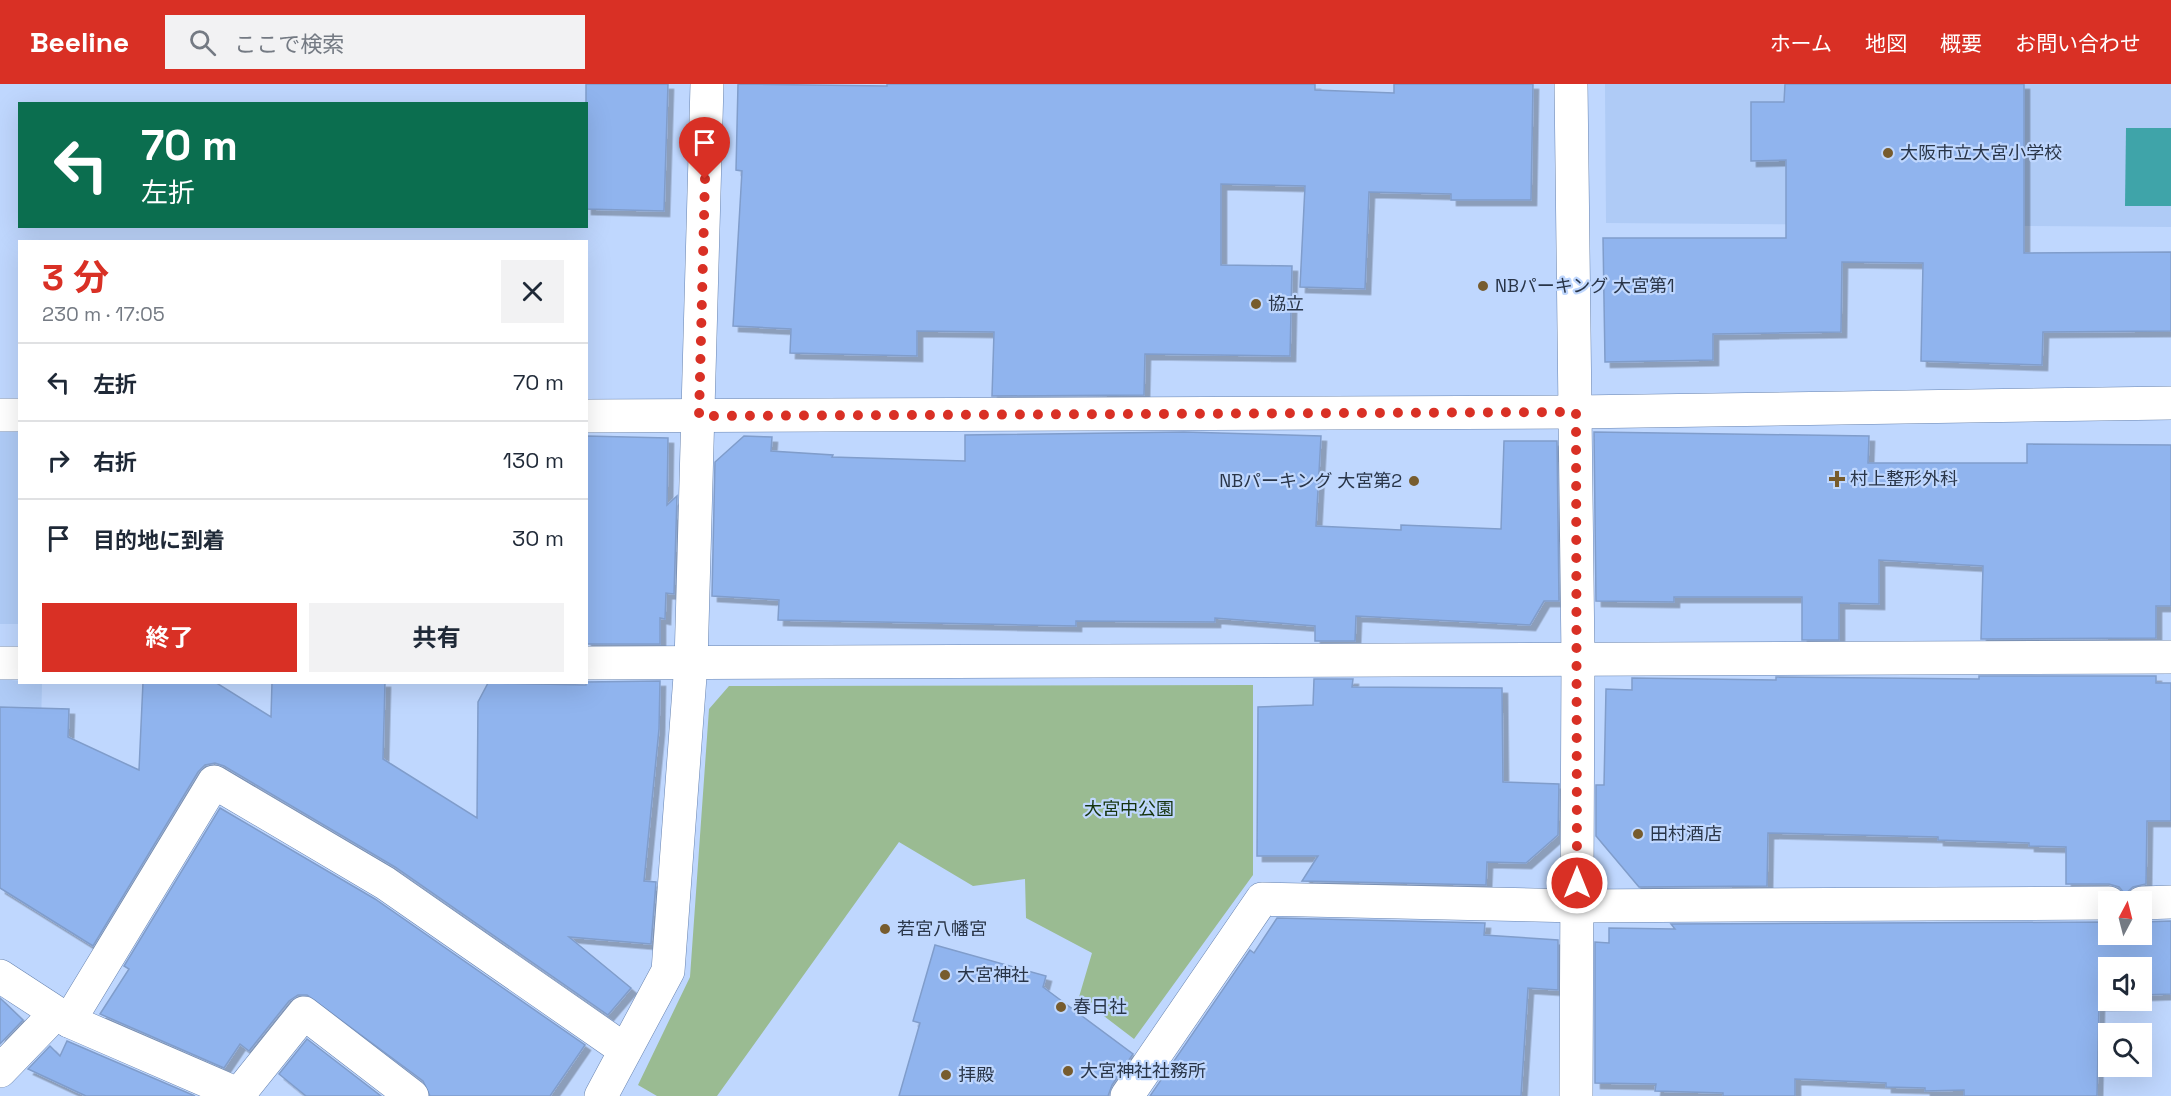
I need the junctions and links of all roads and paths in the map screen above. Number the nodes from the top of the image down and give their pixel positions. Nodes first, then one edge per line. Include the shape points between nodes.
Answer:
1 (707, 84) edge
2 (1571, 84) edge
3 (2171, 404) edge
4 (1576, 412) junction
5 (0, 415) edge
6 (18, 415) edge
7 (588, 416) edge
8 (699, 416) junction
9 (2171, 657) edge
10 (1578, 658) junction
11 (0, 663) edge
12 (18, 663) edge
13 (588, 663) edge
14 (691, 663) junction
15 (2171, 902) edge
16 (2098, 903) edge
17 (2152, 903) edge
18 (1577, 906) junction
19 (0, 976) edge
20 (62, 1018) junction
21 (625, 1050) junction
22 (0, 1071) edge
23 (241, 1095) edge
24 (412, 1096) edge
25 (601, 1096) edge
26 (1127, 1096) edge
27 (1576, 1096) edge

1 - 8 street
2 - 4 street
3 - 4 street
4 - 8 street
4 - 10 street
5 - 6 street
7 - 8 street
8 - 14 street
9 - 10 street
10 - 14 street
10 - 18 street
11 - 12 street
13 - 14 street
14 - 21 street via 668,971
15 - 17 street
16 - 18 street
18 - 26 street via 1262,899
18 - 27 street
19 - 20 street
20 - 21 street via 214,782 385,883
20 - 22 street
20 - 23 street
21 - 25 street
23 - 24 street via 304,1013

